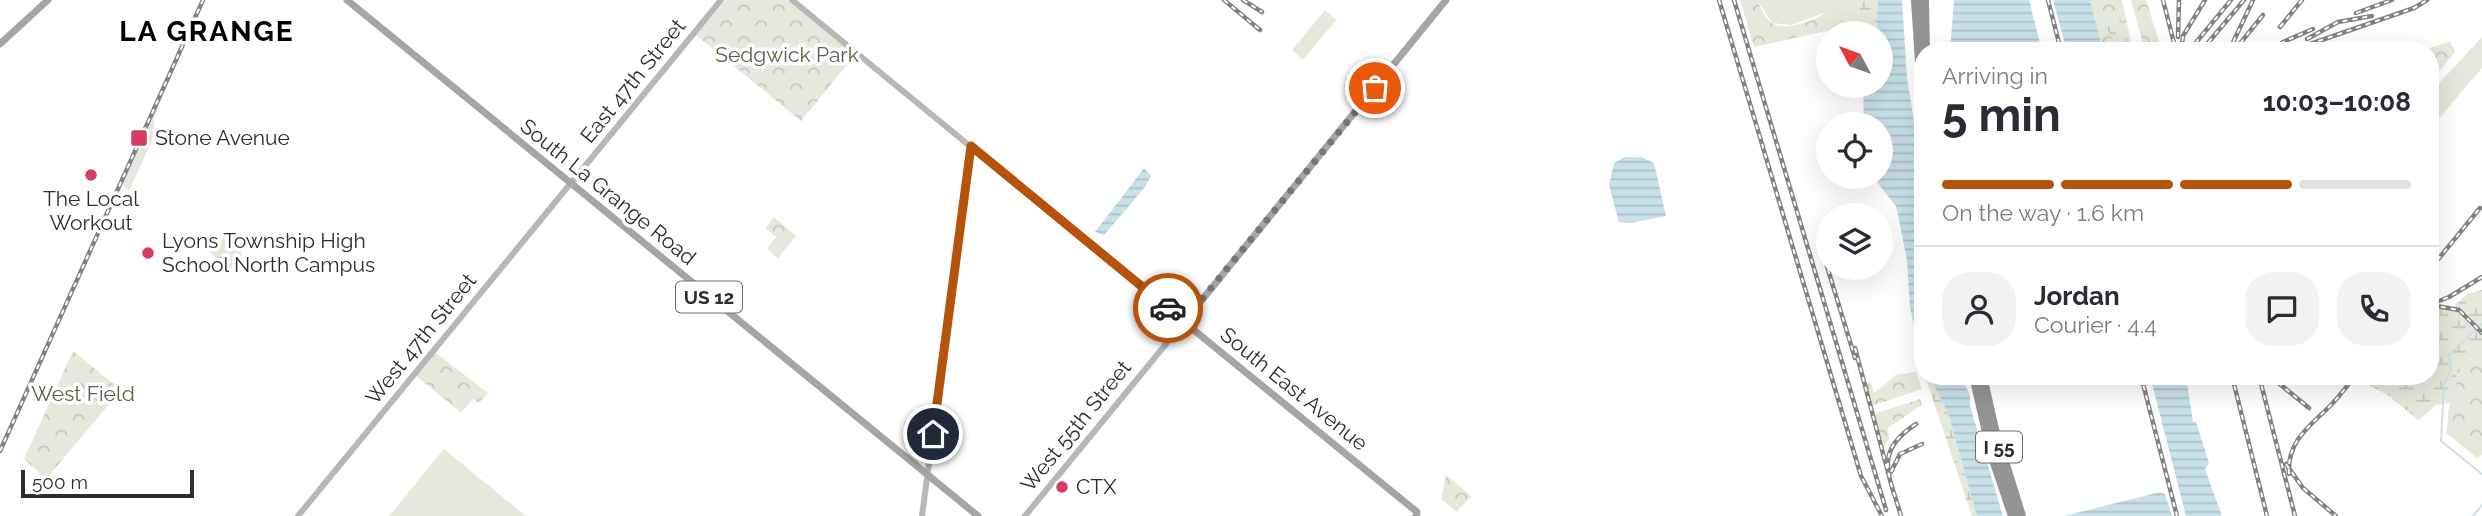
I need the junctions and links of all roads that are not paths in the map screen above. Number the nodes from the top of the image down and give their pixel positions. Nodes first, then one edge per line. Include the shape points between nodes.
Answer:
1 (48, 0) edge
2 (347, 0) edge
3 (721, 0) edge
4 (792, 0) edge
5 (1446, 0) edge
6 (1916, 0) edge
7 (1924, 0) edge
8 (1919, 42) edge
9 (1925, 42) edge
10 (0, 44) edge
11 (971, 146) junction
12 (570, 184) junction
13 (1196, 307) junction
14 (1184, 321) junction
15 (1203, 337) junction
16 (1976, 385) edge
17 (1984, 385) edge
18 (927, 475) junction
19 (1417, 514) edge
20 (298, 516) edge
21 (922, 516) edge
22 (978, 516) edge
23 (1025, 516) edge
24 (2013, 516) edge
25 (2021, 516) edge

1 - 10 main road
2 - 12 main road, South La Grange Road / US 12
3 - 12 main road, East 47th Street
4 - 11 main road, South East Avenue
5 - 13 main road, West 55th Street
6 - 8 highway
7 - 9 highway
11 - 14 main road, South East Avenue
11 - 18 main road
12 - 18 main road, South La Grange Road / US 12
12 - 20 main road, West 47th Street
13 - 14 main road, West 55th Street
13 - 15 main road via 1191,322
14 - 15 main road, South East Avenue
14 - 23 main road, West 55th Street
15 - 19 main road, South East Avenue
16 - 24 highway, I 55
17 - 25 highway, I 55
18 - 21 main road
18 - 22 main road, South La Grange Road / US 12

